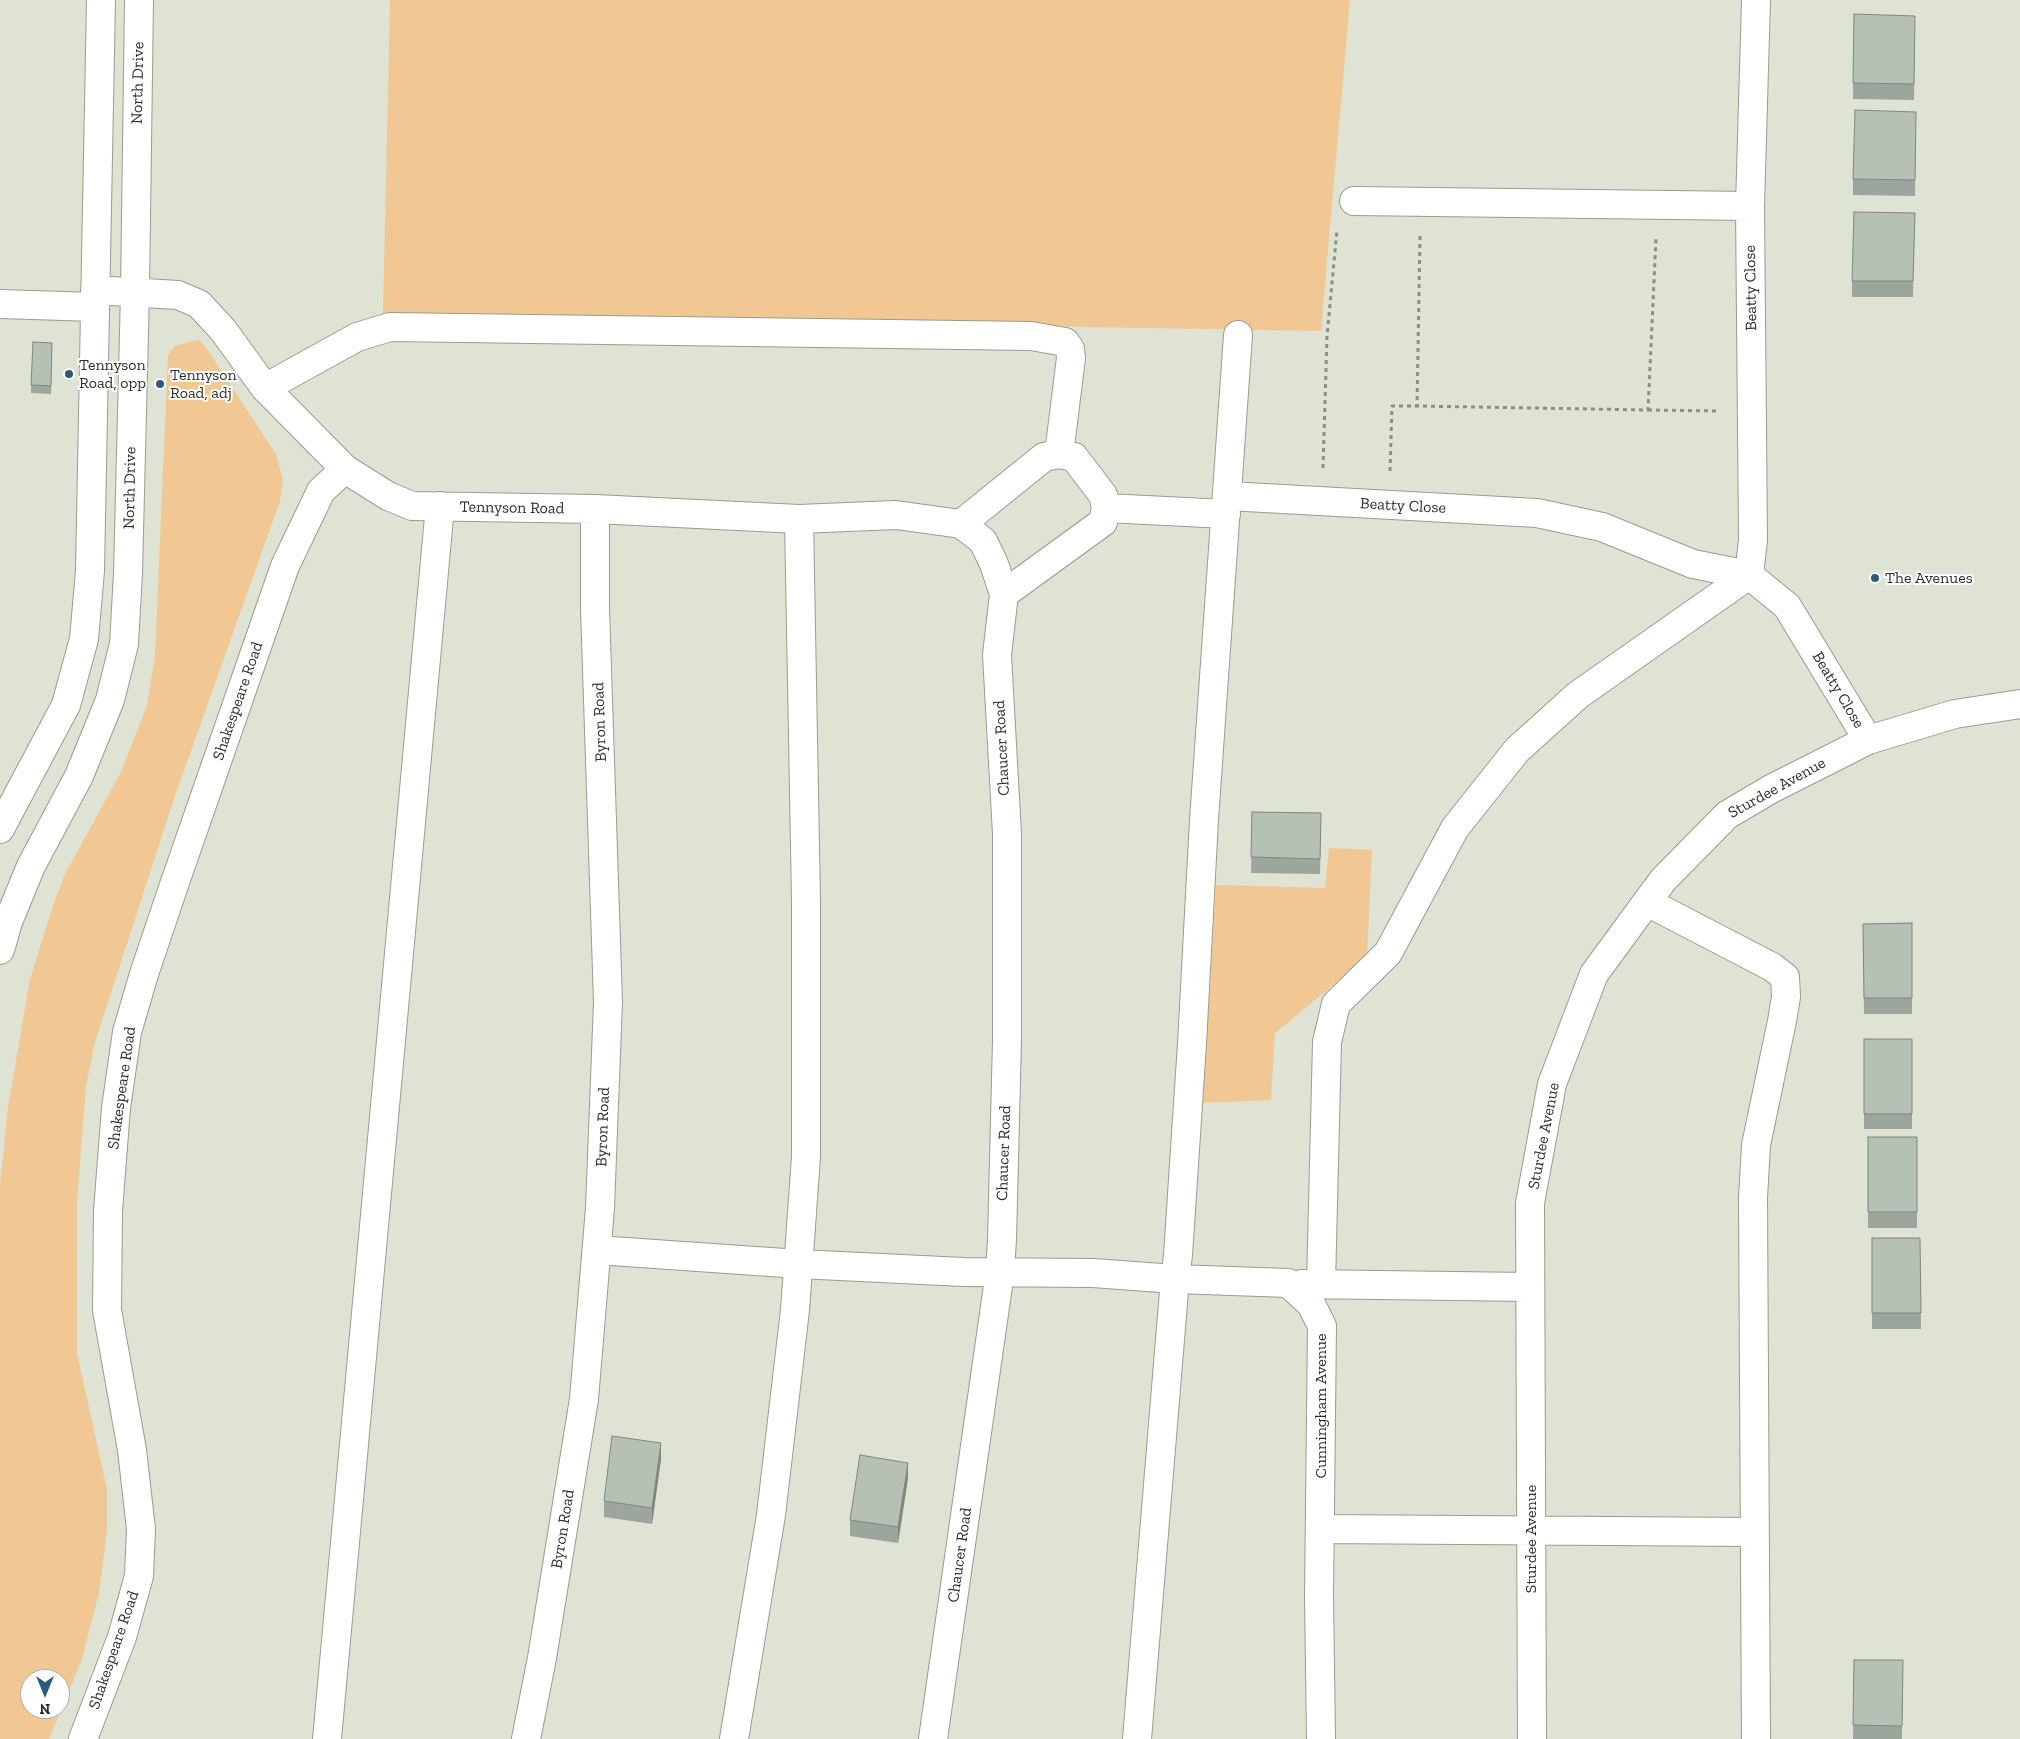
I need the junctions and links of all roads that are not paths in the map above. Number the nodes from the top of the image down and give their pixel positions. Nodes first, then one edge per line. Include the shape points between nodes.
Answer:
1 (101, 0) edge
2 (139, 0) edge
3 (1756, 0) edge
4 (1354, 201) road end
5 (1750, 206) junction
6 (135, 292) junction
7 (95, 299) junction
8 (0, 304) edge
9 (1238, 335) dead end
10 (266, 388) junction
11 (1059, 454) junction
12 (345, 469) junction
13 (1227, 505) junction
14 (440, 506) junction
15 (1106, 508) junction
16 (596, 509) junction
17 (798, 518) junction
18 (961, 524) junction
19 (994, 564) joint
20 (1749, 575) junction
21 (1004, 594) junction
22 (2020, 704) edge
23 (1868, 740) junction
24 (0, 829) edge
25 (1646, 902) junction
26 (0, 950) edge
27 (597, 1250) junction
28 (798, 1264) junction
29 (1000, 1272) junction
30 (1175, 1279) junction
31 (1288, 1283) junction
32 (1321, 1284) junction
33 (1530, 1287) junction
34 (1320, 1529) junction
35 (1531, 1530) junction
36 (1754, 1532) junction
37 (82, 1739) edge
38 (327, 1739) edge
39 (526, 1739) edge
40 (734, 1739) edge
41 (934, 1739) edge
42 (1137, 1739) edge
43 (1321, 1739) edge
44 (1532, 1739) edge
45 (1756, 1739) edge

1 - 7 street
2 - 6 street, North Drive
3 - 5 street, Beatty Close
4 - 5 street
5 - 20 street, Beatty Close via 1752,540
6 - 7 street, Tennyson Road
6 - 10 street, Tennyson Road via 178,295 199,304
6 - 26 street, North Drive via 124,644 107,709 79,776 32,866
7 - 8 street, Tennyson Road
7 - 24 street via 90,571 84,639 66,705
9 - 13 street
10 - 11 street via 357,337 390,326 1031,336 1066,342 1070,349
10 - 12 street, Tennyson Road
11 - 15 street via 1074,458 1103,495
11 - 18 street via 1044,458
12 - 14 street, Tennyson Road via 388,496 412,506
12 - 37 street, Shakespeare Road via 321,490 285,566 164,914 127,1032 114,1127 108,1211 107,1310 132,1450 140,1519 139,1576 122,1637
13 - 15 street, Beatty Close
13 - 20 street, Beatty Close via 1322,501 1537,513 1602,527 1692,564
13 - 30 street
14 - 16 street, Tennyson Road
14 - 38 street
15 - 21 street via 1103,522
16 - 17 street, Tennyson Road
16 - 27 street, Byron Road via 608,1002
17 - 18 street, Tennyson Road via 896,515
17 - 28 street via 806,901 806,1157
18 - 19 street, Tennyson Road via 984,541
19 - 21 street, Chaucer Road
20 - 23 street, Beatty Close via 1787,606
20 - 32 street via 1578,695 1517,750 1455,828 1388,953 1336,1004 1327,1042
21 - 29 street, Chaucer Road via 997,655 1008,834 1007,1040
22 - 23 street, Sturdee Avenue via 1955,714
23 - 25 street, Sturdee Avenue via 1727,815 1663,880
25 - 33 street, Sturdee Avenue via 1594,974 1552,1084 1530,1203
25 - 36 street via 1772,967 1785,978 1782,1021 1756,1145 1752,1198
27 - 28 street
27 - 39 street, Byron Road via 584,1399
28 - 29 street
28 - 40 street via 796,1310 772,1515
29 - 30 street via 1092,1273
29 - 41 street, Chaucer Road
30 - 31 street
30 - 42 street
31 - 32 street
31 - 34 street, Cunningham Avenue via 1311,1304 1322,1326
32 - 33 street
33 - 35 street, Sturdee Avenue
34 - 35 street
34 - 43 street, Cunningham Avenue
35 - 36 street
35 - 44 street, Sturdee Avenue
36 - 45 street

